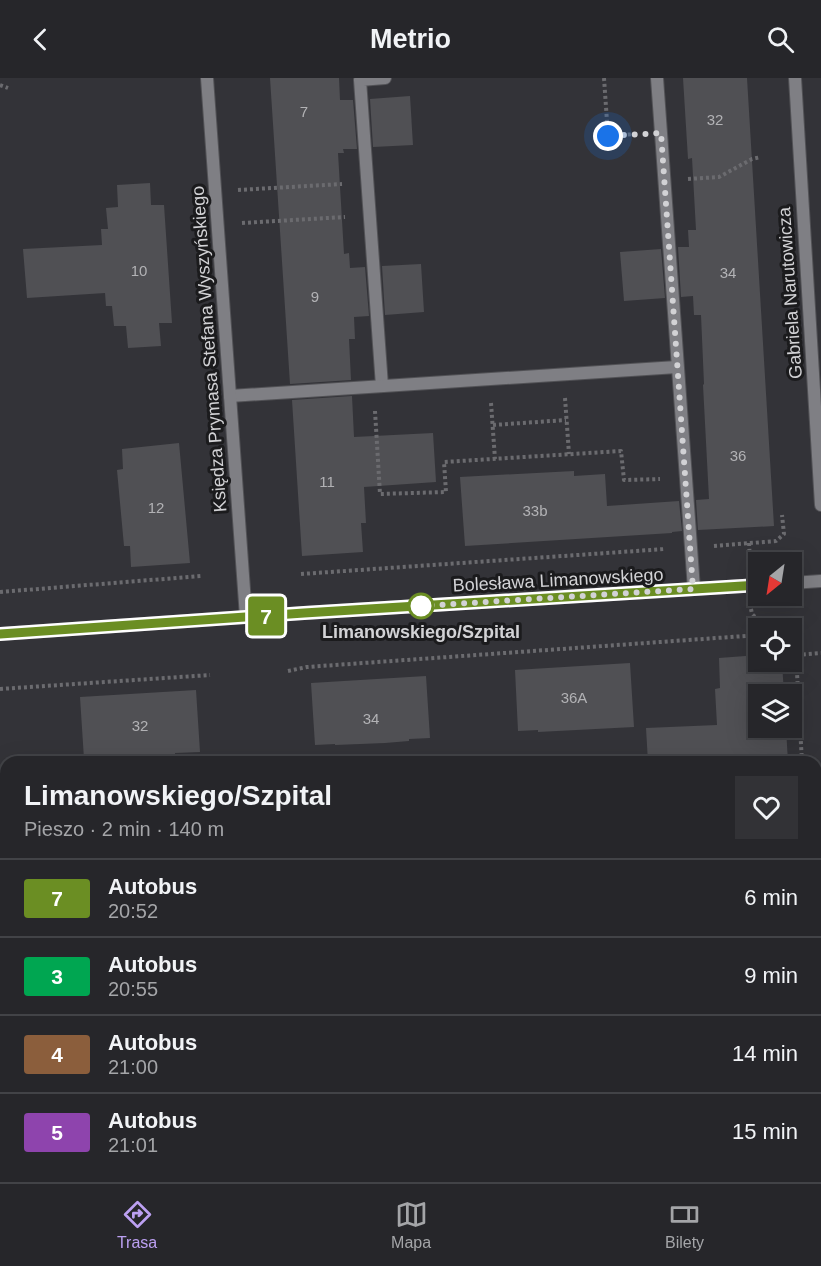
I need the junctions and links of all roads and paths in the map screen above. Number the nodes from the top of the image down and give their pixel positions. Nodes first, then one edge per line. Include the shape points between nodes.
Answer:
1 (207, 78) edge
2 (385, 78) edge
3 (604, 78) edge
4 (657, 78) edge
5 (795, 78) edge
6 (0, 85) edge
7 (8, 88) dead end
8 (661, 133) junction
9 (761, 157) dead end
10 (664, 181) junction
11 (367, 182) junction
12 (238, 190) dead end
13 (370, 215) junction
14 (240, 223) dead end
15 (677, 367) junction
16 (563, 375) junction
17 (489, 379) junction
18 (378, 387) junction
19 (230, 396) junction
20 (566, 420) junction
21 (493, 425) junction
22 (569, 454) junction
23 (495, 459) junction
24 (685, 478) junction
25 (821, 506) edge
26 (782, 515) dead end
27 (690, 547) junction
28 (301, 574) dead end
29 (201, 576) dead end
30 (821, 581) edge
31 (802, 582) edge
32 (748, 586) edge
33 (693, 589) junction
34 (0, 592) edge
35 (246, 617) junction
36 (0, 634) edge
37 (748, 636) edge
38 (802, 653) edge
39 (821, 653) edge
40 (288, 671) dead end
41 (795, 672) edge
42 (210, 675) dead end
43 (0, 689) edge
44 (802, 756) edge

1 - 19 street, Księdza Prymasa Stefana Wyszyńskiego
2 - 11 street via 360,80
3 - 8 path via 608,136
4 - 8 street
5 - 25 street, Gabriela Narutowicza
6 - 7 path
8 - 10 street
9 - 10 path via 719,177
10 - 15 street
11 - 12 path
11 - 13 street
13 - 14 path
13 - 18 street
15 - 16 street
15 - 24 street
16 - 17 street
16 - 20 path
17 - 18 street
17 - 21 path
18 - 19 street
18 - 23 path via 380,494 446,492 444,462
19 - 35 street, Księdza Prymasa Stefana Wyszyńskiego
20 - 21 path
20 - 22 path
21 - 23 path
22 - 23 path
22 - 24 path via 621,451 624,480
24 - 27 street
26 - 27 path via 784,534 776,541
27 - 28 path
27 - 33 street
29 - 34 path
30 - 31 street
32 - 33 street, Bolesława Limanowskiego
33 - 35 street, Bolesława Limanowskiego
35 - 36 street, Bolesława Limanowskiego
37 - 40 path
38 - 39 path
41 - 44 path
42 - 43 path

